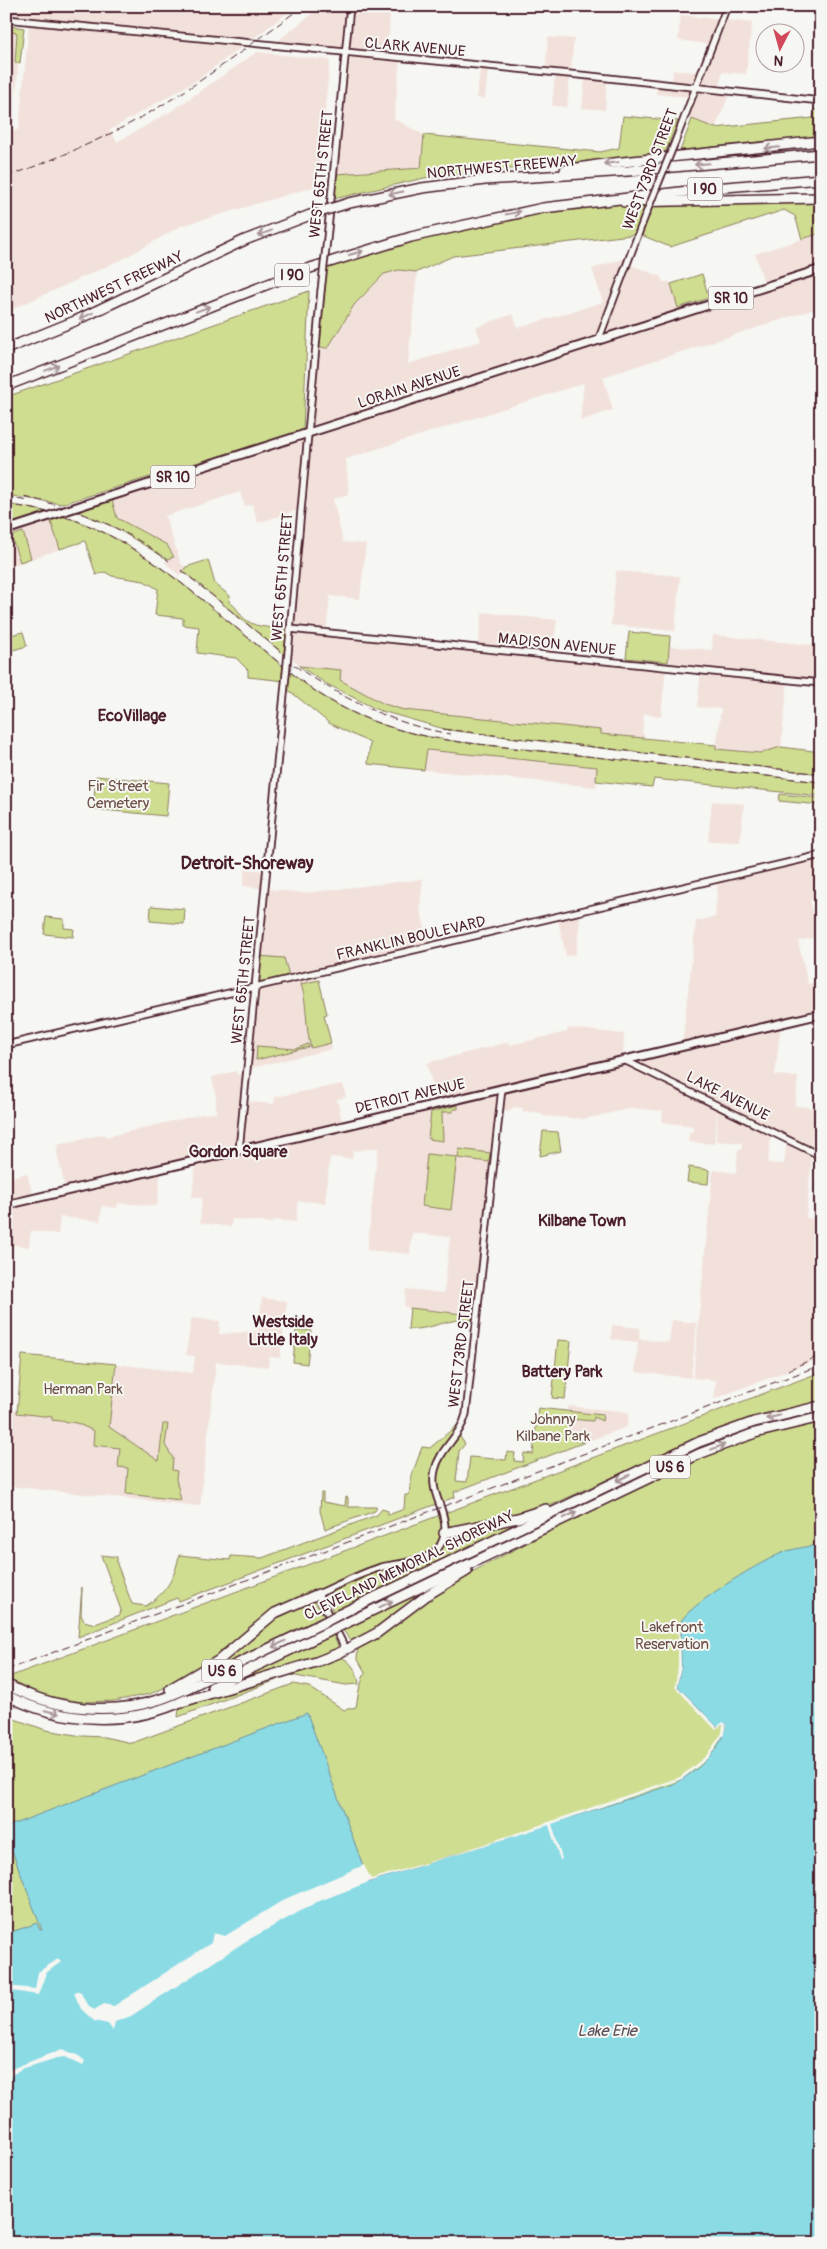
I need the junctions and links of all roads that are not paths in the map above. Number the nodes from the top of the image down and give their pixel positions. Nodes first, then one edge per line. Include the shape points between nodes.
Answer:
1 (350, 6) edge
2 (727, 6) edge
3 (6, 19) edge
4 (345, 53) junction
5 (695, 86) junction
6 (821, 101) edge
7 (821, 141) edge
8 (821, 154) edge
9 (513, 178) junction
10 (821, 179) edge
11 (821, 198) edge
12 (589, 201) junction
13 (821, 269) edge
14 (598, 340) junction
15 (6, 349) edge
16 (6, 386) edge
17 (307, 434) junction
18 (6, 530) edge
19 (290, 629) junction
20 (821, 683) edge
21 (821, 855) edge
22 (255, 987) junction
23 (821, 1014) edge
24 (6, 1045) edge
25 (624, 1060) junction
26 (502, 1088) junction
27 (239, 1150) junction
28 (821, 1156) edge
29 (6, 1205) edge
30 (821, 1406) edge
31 (821, 1417) edge
32 (585, 1496) junction
33 (444, 1533) junction
34 (505, 1547) junction
35 (318, 1594) junction
36 (346, 1650) junction
37 (6, 1684) edge
38 (6, 1695) edge
39 (182, 1702) junction
40 (117, 1708) junction

1 - 4 street, WEST 65TH STREET
2 - 5 street, WEST 73RD STREET
3 - 4 street, CLARK AVENUE
4 - 5 street, CLARK AVENUE
4 - 17 street, WEST 65TH STREET, bridge
5 - 6 street, CLARK AVENUE
5 - 14 street, WEST 73RD STREET, bridge
7 -> 9 highway via 604,164
8 -> 9 highway, NORTHWEST FREEWAY / I 90
9 -> 15 highway, NORTHWEST FREEWAY / I 90, bridge via 422,188 310,215 245,240 75,321
10 - 12 highway, I 90
11 - 12 highway
16 -> 12 highway, I 90 via 342,257 494,217
13 - 14 main road, LORAIN AVENUE / SR 10
14 - 17 main road, LORAIN AVENUE / SR 10
17 - 18 main road, LORAIN AVENUE / SR 10, bridge
17 - 19 street, WEST 65TH STREET
19 - 20 street, MADISON AVENUE
19 - 22 street, WEST 65TH STREET, bridge
21 - 22 street, FRANKLIN BOULEVARD
22 - 24 street, FRANKLIN BOULEVARD
22 - 27 street, WEST 65TH STREET
23 - 25 main road, DETROIT AVENUE
25 - 26 main road, DETROIT AVENUE
25 - 28 street, LAKE AVENUE
26 - 27 main road, DETROIT AVENUE
26 - 33 street, WEST 73RD STREET via 466,1414 458,1434 441,1455 434,1477 434,1492 444,1520
27 - 29 main road, DETROIT AVENUE
30 -> 32 highway, CLEVELAND MEMORIAL SHOREWAY / US 6 via 754,1422 714,1436
34 -> 31 highway, CLEVELAND MEMORIAL SHOREWAY / US 6 via 707,1451 762,1431
32 - 33 highway via 524,1516
32 -> 40 highway, CLEVELAND MEMORIAL SHOREWAY / US 6, bridge via 175,1693 143,1704
33 - 35 street via 439,1547 426,1558 377,1568
34 - 36 highway via 426,1596 377,1633
39 -> 34 highway, CLEVELAND MEMORIAL SHOREWAY / US 6, bridge
35 - 36 street
35 - 40 highway via 275,1613 196,1676
36 - 39 highway
37 - 40 highway, CLEVELAND MEMORIAL SHOREWAY / US 6 via 59,1704
38 -> 39 highway, CLEVELAND MEMORIAL SHOREWAY / US 6 via 48,1712 90,1718 141,1714

